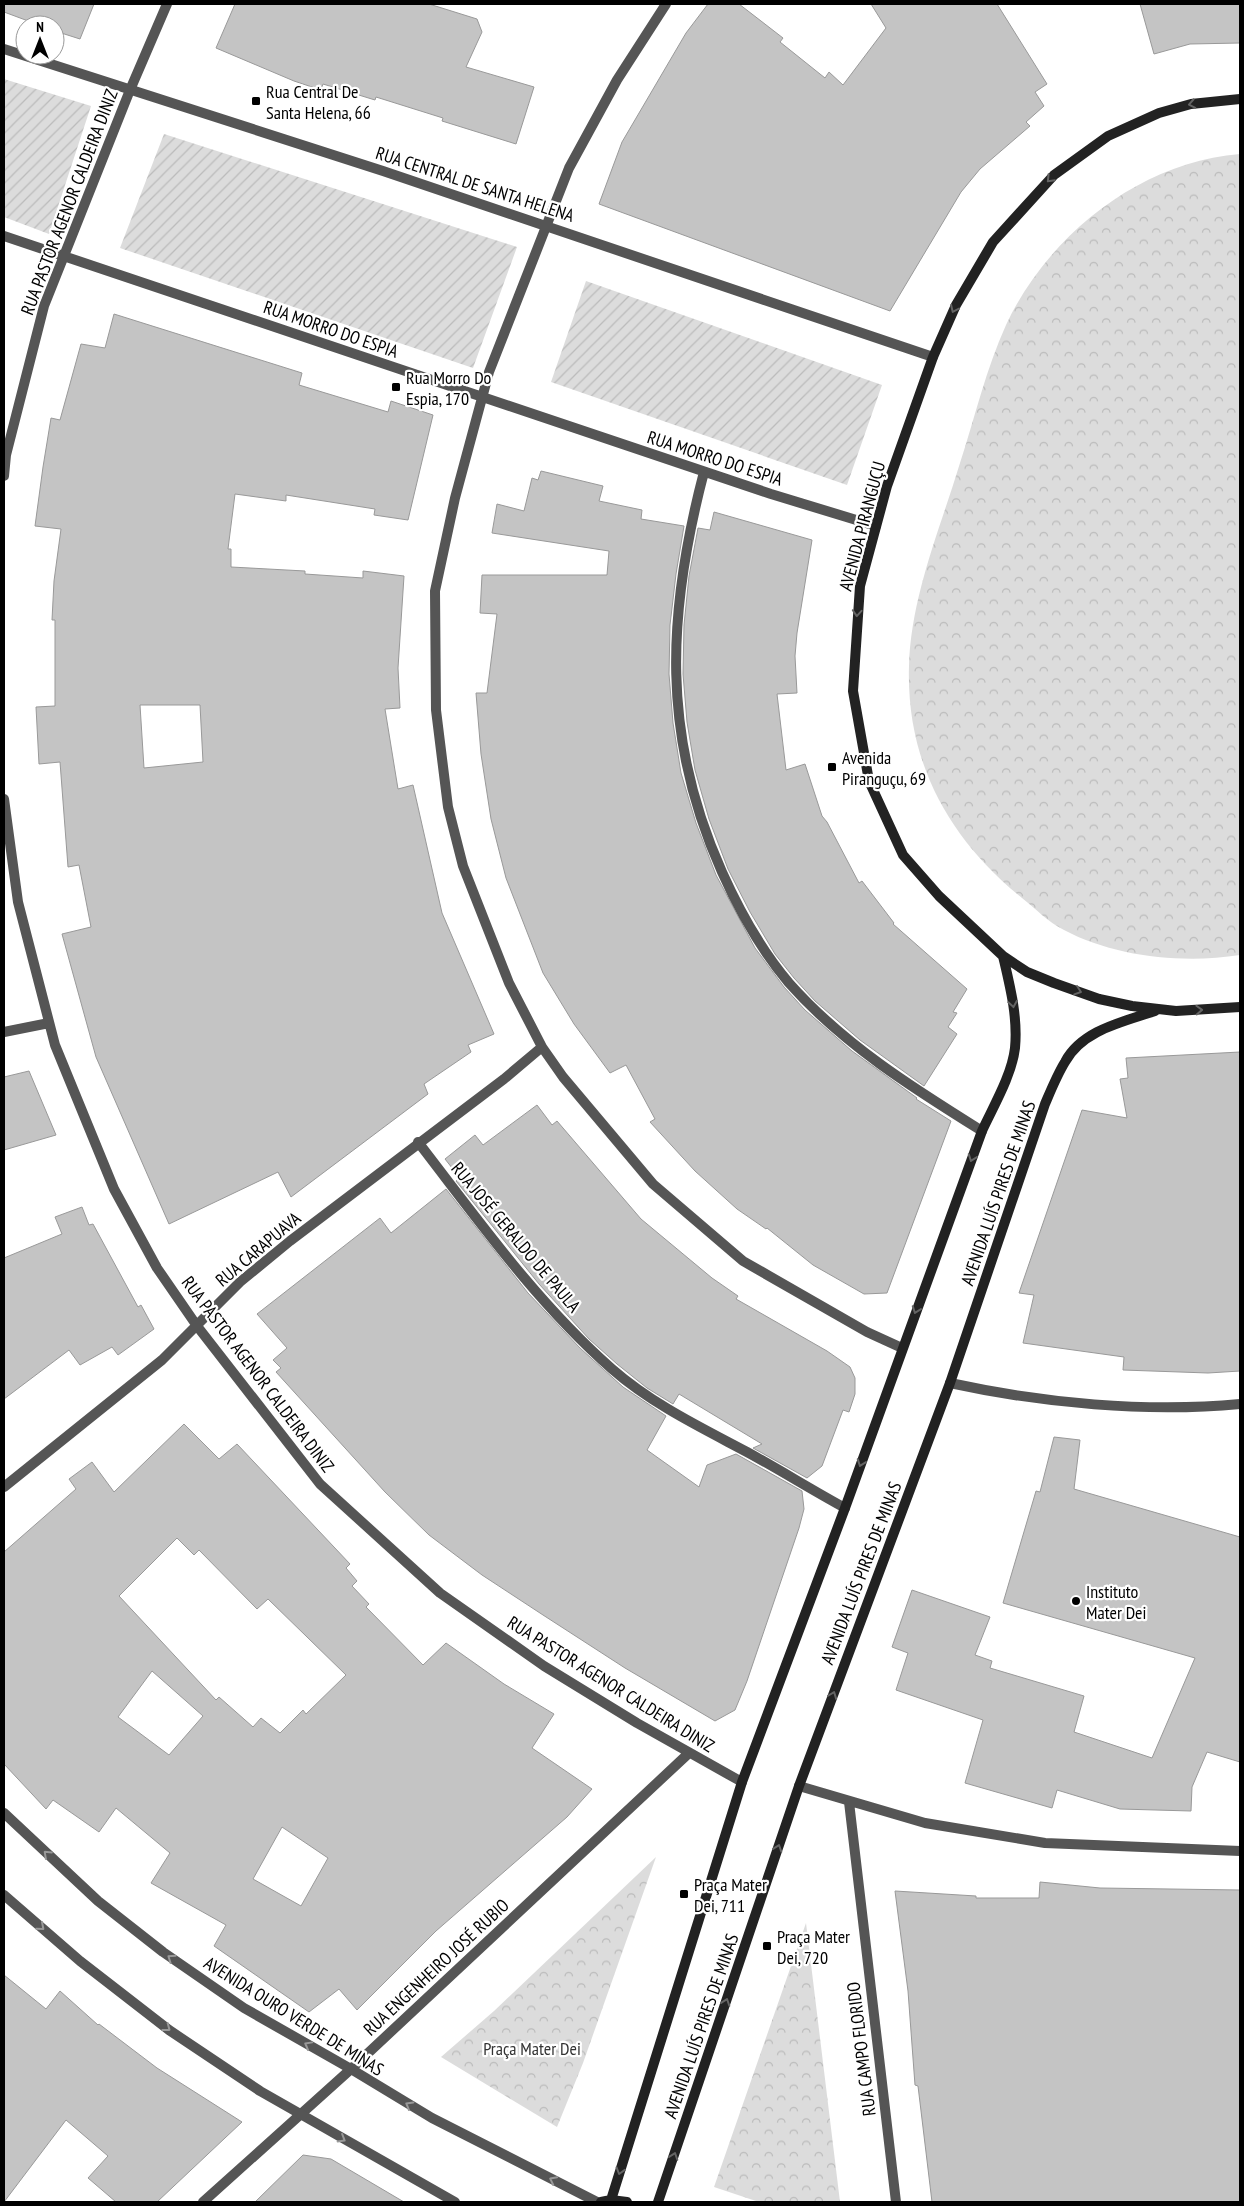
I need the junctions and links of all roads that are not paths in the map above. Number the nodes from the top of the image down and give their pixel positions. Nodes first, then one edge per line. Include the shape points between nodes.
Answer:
1 (167, 4) edge
2 (666, 4) edge
3 (4, 50) edge
4 (130, 90) junction
5 (1240, 99) edge
6 (546, 225) junction
7 (4, 236) edge
8 (63, 256) junction
9 (933, 357) junction
10 (482, 397) junction
11 (704, 472) junction
12 (4, 476) edge
13 (876, 526) junction
14 (4, 799) edge
15 (1003, 956) junction
16 (1240, 1007) edge
17 (1158, 1010) junction
18 (49, 1023) junction
19 (4, 1032) edge
20 (542, 1047) junction
21 (982, 1131) junction
22 (418, 1142) junction
23 (197, 1326) junction
24 (902, 1348) junction
25 (950, 1383) junction
26 (1240, 1404) edge
27 (4, 1487) edge
28 (845, 1508) junction
29 (689, 1753) junction
30 (742, 1782) junction
31 (799, 1786) junction
32 (849, 1802) junction
33 (4, 1813) edge
34 (1240, 1847) edge
35 (1222, 1850) junction
36 (1240, 1851) edge
37 (4, 1895) edge
38 (351, 2069) junction
39 (301, 2114) junction
40 (606, 2201) edge
41 (203, 2202) edge
42 (455, 2202) edge
43 (597, 2202) edge
44 (627, 2202) edge
45 (658, 2202) edge
46 (896, 2202) edge

1 - 4 street, RUA PASTOR AGENOR CALDEIRA DINIZ
2 - 6 street via 616,80 569,168
3 - 4 street, RUA CENTRAL DE SANTA HELENA
4 - 6 street, RUA CENTRAL DE SANTA HELENA
4 - 8 street, RUA PASTOR AGENOR CALDEIRA DINIZ
5 -> 9 main road, AVENIDA PIRANGUÇU via 1192,104 1159,113 1108,136 1054,175 993,242 956,305
6 - 9 street, RUA CENTRAL DE SANTA HELENA
6 - 10 street
7 - 8 street, RUA MORRO DO ESPIA
8 - 10 street, RUA MORRO DO ESPIA
8 - 12 street, RUA PASTOR AGENOR CALDEIRA DINIZ via 44,306 6,456
9 - 13 main road, AVENIDA PIRANGUÇU
10 - 11 street, RUA MORRO DO ESPIA
10 - 20 street via 455,498 436,591 436,710 448,807 463,866 509,984
11 - 13 street, RUA MORRO DO ESPIA
11 - 21 street via 681,576 675,678 687,767 708,840 736,902 789,982 853,1044 894,1075
13 -> 15 main road, AVENIDA PIRANGUÇU via 860,586 852,691 869,781 903,855 939,896
14 - 18 street, RUA PASTOR AGENOR CALDEIRA DINIZ via 18,902
15 -> 17 main road, AVENIDA PIRANGUÇU via 1027,972 1099,999
15 -> 21 main road, AVENIDA LUÍS PIRES DE MINAS via 1014,1005 1015,1050
17 -> 16 main road, AVENIDA PIRANGUÇU
17 - 25 main road, AVENIDA LUÍS PIRES DE MINAS via 1102,1030 1080,1042 1065,1060 1045,1104
18 - 19 street
18 - 23 street, RUA PASTOR AGENOR CALDEIRA DINIZ via 54,1045 114,1189 158,1268
20 - 22 street, RUA CARAPUAVA
20 - 24 street via 563,1077 653,1184 743,1261 867,1332
21 -> 24 main road, AVENIDA LUÍS PIRES DE MINAS
22 - 23 street, RUA CARAPUAVA via 247,1276
22 - 28 street, RUA JOSÉ GERALDO DE PAULA via 545,1304 613,1369 671,1412
23 - 27 street, RUA CARAPUAVA via 162,1360
23 - 29 street, RUA PASTOR AGENOR CALDEIRA DINIZ via 320,1484 440,1593 544,1666
24 -> 28 main road, AVENIDA LUÍS PIRES DE MINAS
25 - 26 street via 1000,1394 1097,1404 1207,1407
31 -> 25 main road, AVENIDA LUÍS PIRES DE MINAS
28 - 30 main road, AVENIDA LUÍS PIRES DE MINAS
29 - 30 street, RUA PASTOR AGENOR CALDEIRA DINIZ
29 - 38 street, RUA ENGENHEIRO JOSÉ RUBIO
30 -> 40 main road, AVENIDA LUÍS PIRES DE MINAS
31 - 32 street
45 -> 31 main road, AVENIDA LUÍS PIRES DE MINAS
32 - 35 street via 925,1823 1046,1843
32 - 46 street, RUA CAMPO FLORIDO
38 -> 33 street, AVENIDA OURO VERDE DE MINAS via 244,2008 163,1952 98,1901
34 - 35 street
35 - 36 street
37 -> 39 street via 80,1961 169,2030 260,2091
38 - 39 street, RUA ENGENHEIRO JOSÉ RUBIO
43 -> 38 street, AVENIDA OURO VERDE DE MINAS via 432,2118
39 - 41 street, RUA ENGENHEIRO JOSÉ RUBIO
39 -> 42 street
40 - 44 main road

